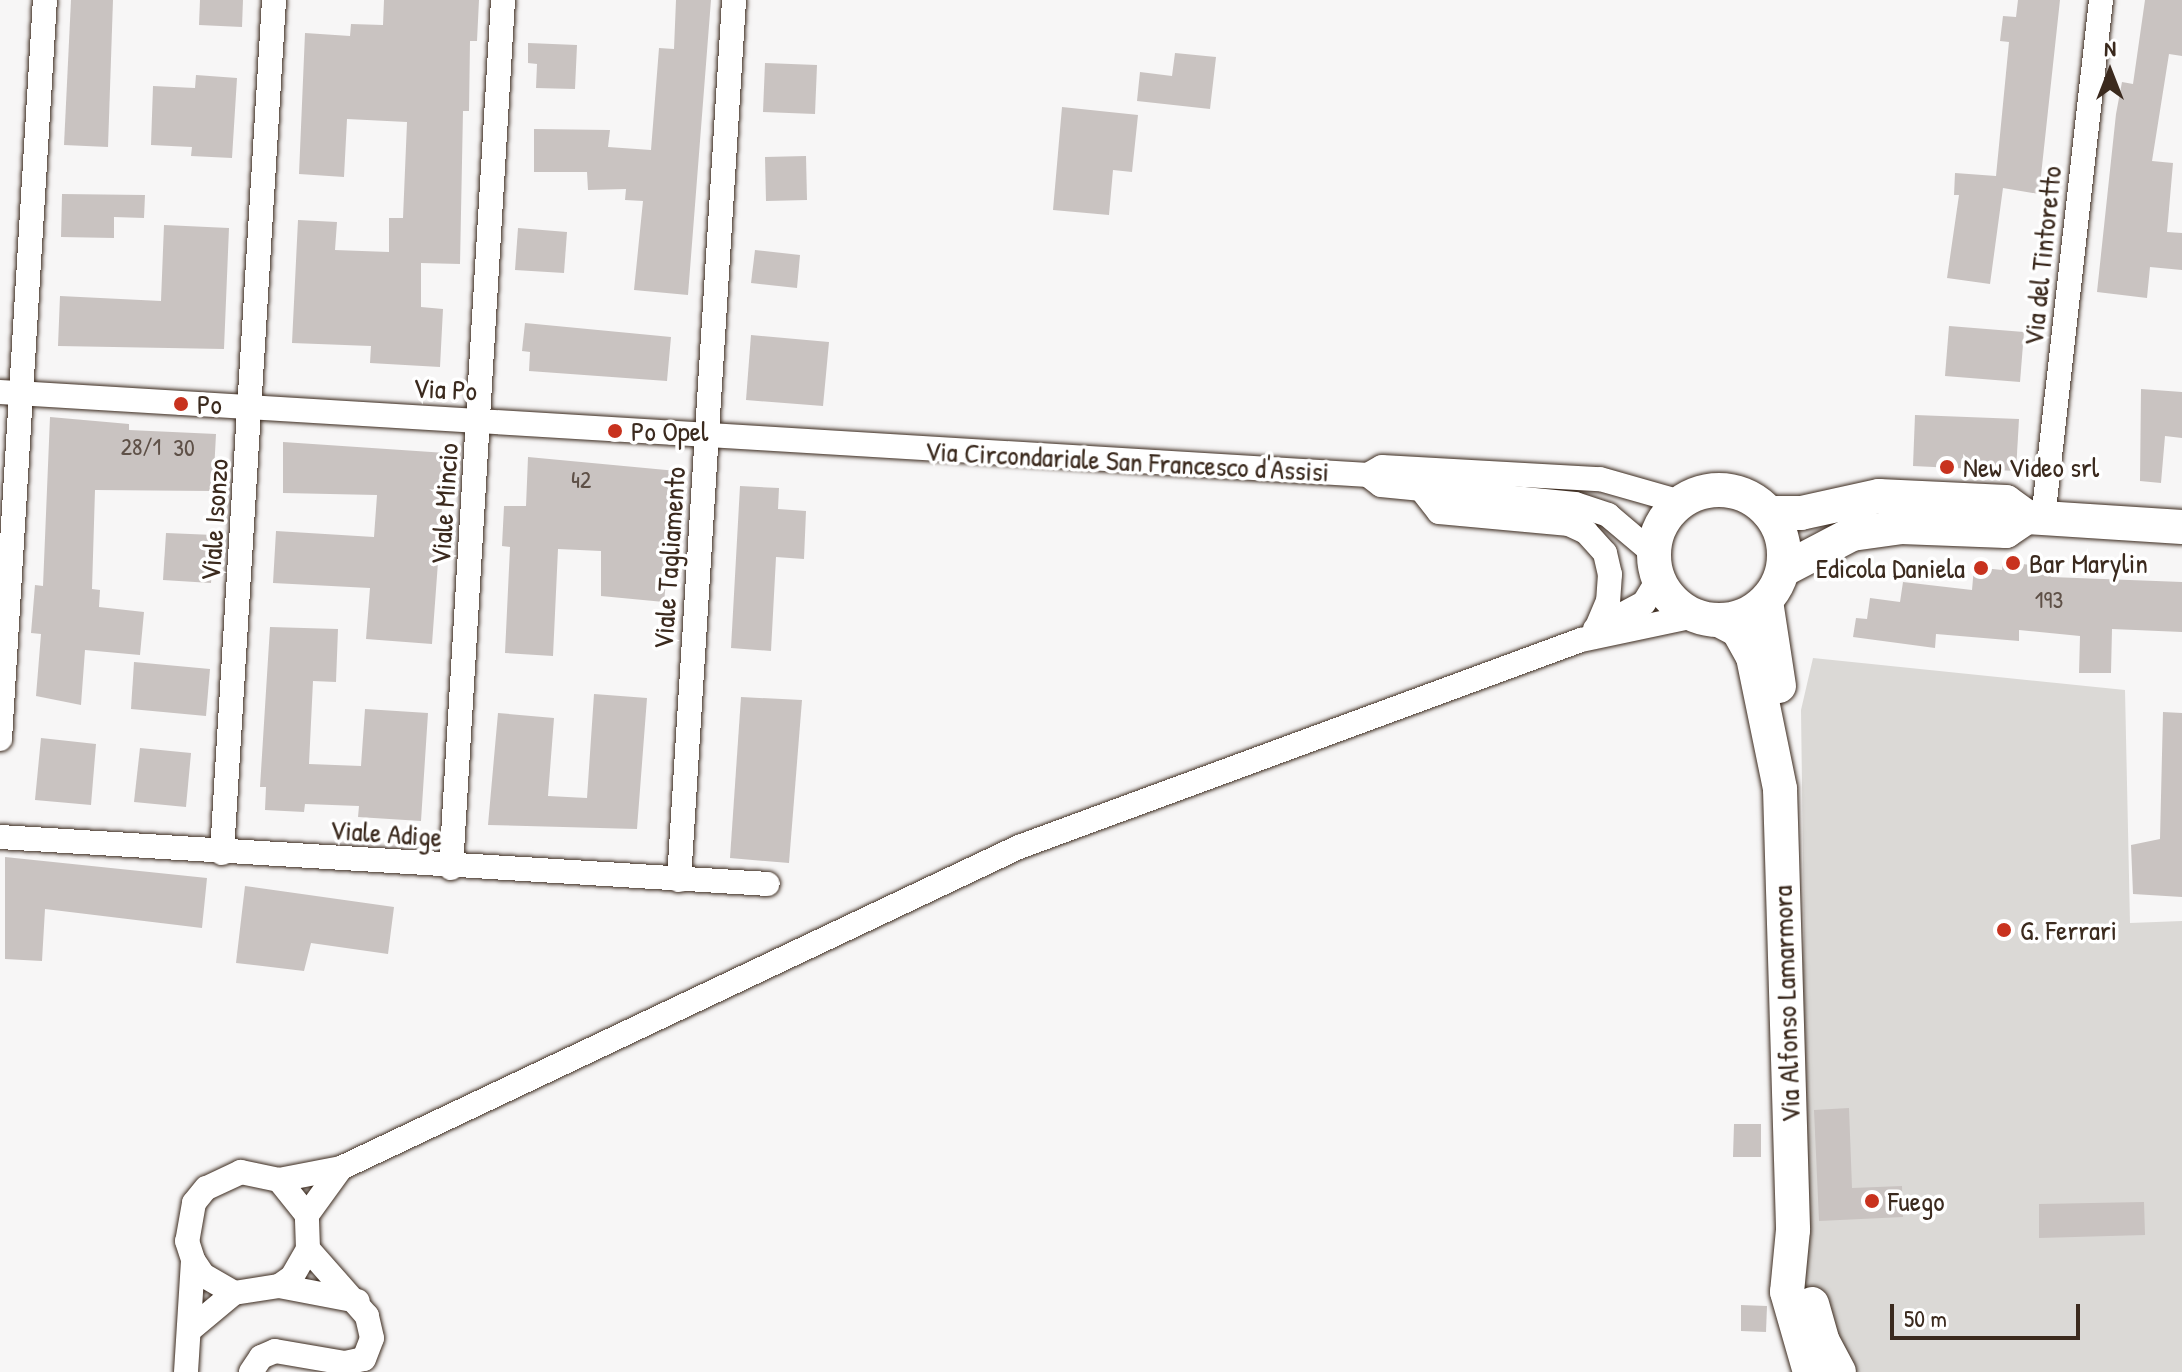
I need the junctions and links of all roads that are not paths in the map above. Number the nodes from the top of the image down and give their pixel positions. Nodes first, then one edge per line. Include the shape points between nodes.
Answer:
1 (45, 0) edge
2 (274, 0) edge
3 (503, 0) edge
4 (734, 0) edge
5 (2101, 0) edge
6 (10, 393) edge
7 (252, 408) junction
8 (479, 421) junction
9 (707, 437) junction
10 (886, 447) joint
11 (1368, 475) junction
12 (1421, 489) junction
13 (1681, 502) junction
14 (1769, 513) junction
15 (2035, 518) junction
16 (2182, 527) edge
17 (1656, 566) junction
18 (1783, 570) junction
19 (1766, 601) junction
20 (1707, 618) junction
21 (1588, 634) junction
22 (0, 739) edge
23 (1779, 778) junction
24 (0, 837) edge
25 (222, 853) junction
26 (451, 868) junction
27 (679, 880) junction
28 (768, 884) dead end
29 (341, 1168) junction
30 (279, 1180) junction
31 (307, 1215) junction
32 (308, 1249) junction
33 (193, 1260) junction
34 (279, 1286) junction
35 (234, 1293) junction
36 (358, 1301) junction
37 (192, 1328) junction
38 (1817, 1371) edge
39 (186, 1372) edge
40 (251, 1372) edge

1 - 6 street
2 - 7 street, Viale Isonzo
3 - 8 street, Viale Mincio
4 - 9 street, Viale Tagliamento
5 - 15 street, Via del Tintoretto
6 - 7 street, Via Po
6 - 22 street
7 - 8 street, Via Po
7 - 25 street, Viale Isonzo
8 - 9 street, Via Po
8 - 26 street, Viale Mincio
9 - 10 street, Via Po
9 - 27 street, Viale Tagliamento
10 - 11 street, Via Circondariale San Francesco d'Assisi
11 - 12 street, Via Circondariale San Francesco d'Assisi via 1381,485
11 - 13 street, Via Circondariale San Francesco d'Assisi via 1382,467 1600,479
12 - 17 street, Via Circondariale San Francesco d'Assisi via 1575,504 1608,515
12 - 21 street via 1439,512 1569,524 1586,532 1605,553 1610,574 1608,601
13 - 14 street via 1708,492 1737,492
13 - 17 street via 1667,516
14 - 15 street via 1801,513 1879,496 2006,502
14 - 18 street via 1783,540
15 - 16 street
15 - 18 street via 2006,531 1901,527 1852,534
17 - 20 street, Via Circondariale San Francesco d'Assisi via 1680,608
17 - 21 street via 1644,603
18 - 19 street
19 - 20 street via 1737,618
19 - 23 street via 1781,701
20 - 21 street
20 - 23 street, Via Circondariale San Francesco d'Assisi via 1738,630 1753,657
21 - 29 street via 1019,847
23 - 38 street, Via Alfonso Lamarmora via 1793,1230 1787,1292
24 - 25 street, Viale Adige
25 - 26 street, Viale Adige
26 - 27 street, Viale Adige
27 - 28 street, Viale Adige
29 - 30 street
29 - 31 street
30 - 31 street
30 - 33 street via 241,1172 206,1188 187,1222
31 - 32 street
32 - 34 street via 292,1277
32 - 36 street
33 - 35 street via 203,1275
33 - 37 street
34 - 35 street via 250,1295
34 - 36 street
35 - 37 street
36 - 40 street via 372,1338 364,1359 345,1363 275,1351 261,1357
37 - 39 street

